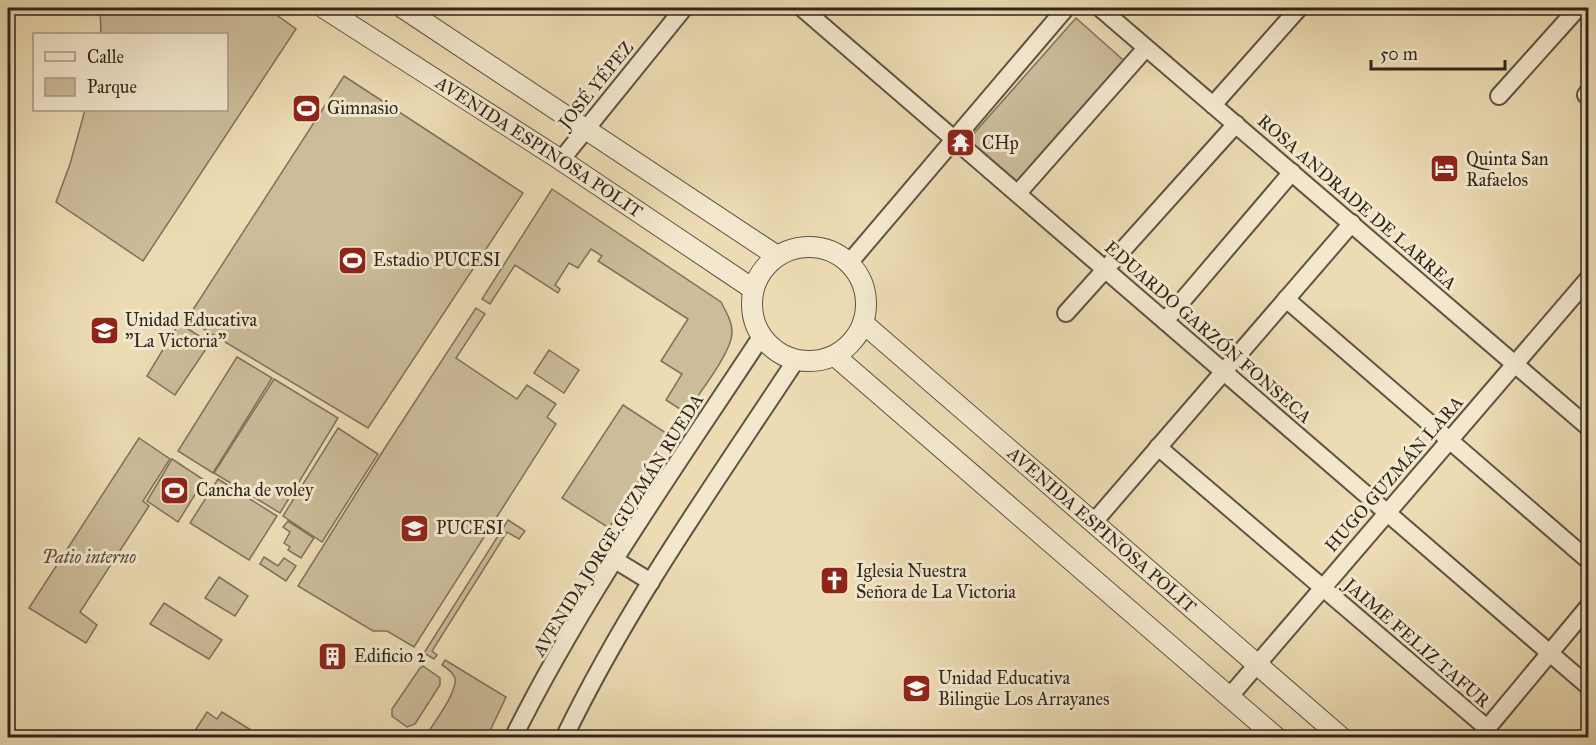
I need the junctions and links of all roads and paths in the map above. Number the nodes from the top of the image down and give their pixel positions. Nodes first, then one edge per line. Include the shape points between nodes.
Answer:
1 (324, 8) edge
2 (403, 8) edge
3 (684, 8) edge
4 (802, 8) edge
5 (1066, 8) edge
6 (1100, 8) edge
7 (1299, 8) edge
8 (1578, 8) edge
9 (1146, 48) junction
10 (1499, 96) dead end
11 (1213, 105) junction
12 (1236, 124) junction
13 (584, 129) junction
14 (954, 138) junction
15 (561, 160) junction
16 (1292, 172) junction
17 (1018, 194) junction
18 (1352, 223) junction
19 (777, 256) junction
20 (849, 263) junction
21 (1105, 269) junction
22 (1588, 279) edge
23 (753, 289) junction
24 (1286, 299) junction
25 (1066, 313) dead end
26 (1165, 321) junction
27 (863, 323) junction
28 (762, 337) junction
29 (835, 356) junction
30 (796, 360) junction
31 (1514, 364) junction
32 (1224, 371) junction
33 (1588, 428) edge
34 (1450, 439) junction
35 (1158, 447) junction
36 (1387, 512) junction
37 (1093, 523) junction
38 (1588, 560) edge
39 (615, 561) junction
40 (651, 582) junction
41 (1323, 588) junction
42 (1588, 607) edge
43 (1550, 653) junction
44 (1256, 665) junction
45 (1588, 686) edge
46 (1230, 696) junction
47 (1483, 733) edge
48 (513, 738) edge
49 (564, 738) edge
50 (1277, 738) edge
51 (1342, 738) edge

1 - 15 street, AVENIDA ESPINOSA POLIT
2 - 13 street
3 - 13 street, JOSÉ YÉPEZ
4 - 14 street, EDUARDO GARZÓN FONSECA
5 - 14 street
6 - 9 street, ROSA ANDRADE DE LARREA
7 - 11 street
8 - 10 street
9 - 11 street, ROSA ANDRADE DE LARREA
9 - 17 street
11 - 12 street, ROSA ANDRADE DE LARREA
12 - 16 street, ROSA ANDRADE DE LARREA
12 - 21 street
13 - 15 street, JOSÉ YÉPEZ
13 - 19 street
14 - 17 street, EDUARDO GARZÓN FONSECA
14 - 20 street
15 - 23 street, AVENIDA ESPINOSA POLIT
16 - 18 street, ROSA ANDRADE DE LARREA
16 - 26 street
17 - 21 street, EDUARDO GARZÓN FONSECA
18 - 24 street
18 - 31 street, ROSA ANDRADE DE LARREA
19 - 20 street via 810,247 827,250
19 - 23 street via 758,276
20 - 27 street via 864,287
21 - 25 street
21 - 26 street, EDUARDO GARZÓN FONSECA
22 - 31 street, HUGO GUZMÁN LARA
23 - 28 street via 751,305
24 - 32 street
24 - 34 street
26 - 32 street, EDUARDO GARZÓN FONSECA
27 - 29 street via 857,336
27 - 37 street, AVENIDA ESPINOSA POLIT
28 - 30 street via 782,355
28 - 39 street, AVENIDA JORGE GUZMÁN RUEDA
29 - 30 street via 809,362
29 - 46 street
30 - 40 street
31 - 33 street, ROSA ANDRADE DE LARREA
31 - 34 street, HUGO GUZMÁN LARA
32 - 35 street
32 - 36 street, EDUARDO GARZÓN FONSECA
34 - 36 street, HUGO GUZMÁN LARA
34 - 38 street
35 - 37 street
35 - 41 street, JAIME FELIZ TAFUR
36 - 41 street, HUGO GUZMÁN LARA
36 - 43 street, EDUARDO GARZÓN FONSECA
37 - 44 street, AVENIDA ESPINOSA POLIT
39 - 40 street
39 - 48 street, AVENIDA JORGE GUZMÁN RUEDA via 573,626
40 - 49 street
41 - 44 street, HUGO GUZMÁN LARA
41 - 47 street, JAIME FELIZ TAFUR
42 - 43 street
43 - 45 street, EDUARDO GARZÓN FONSECA
43 - 47 street
44 - 46 street, HUGO GUZMÁN LARA
44 - 51 street, AVENIDA ESPINOSA POLIT
46 - 50 street

